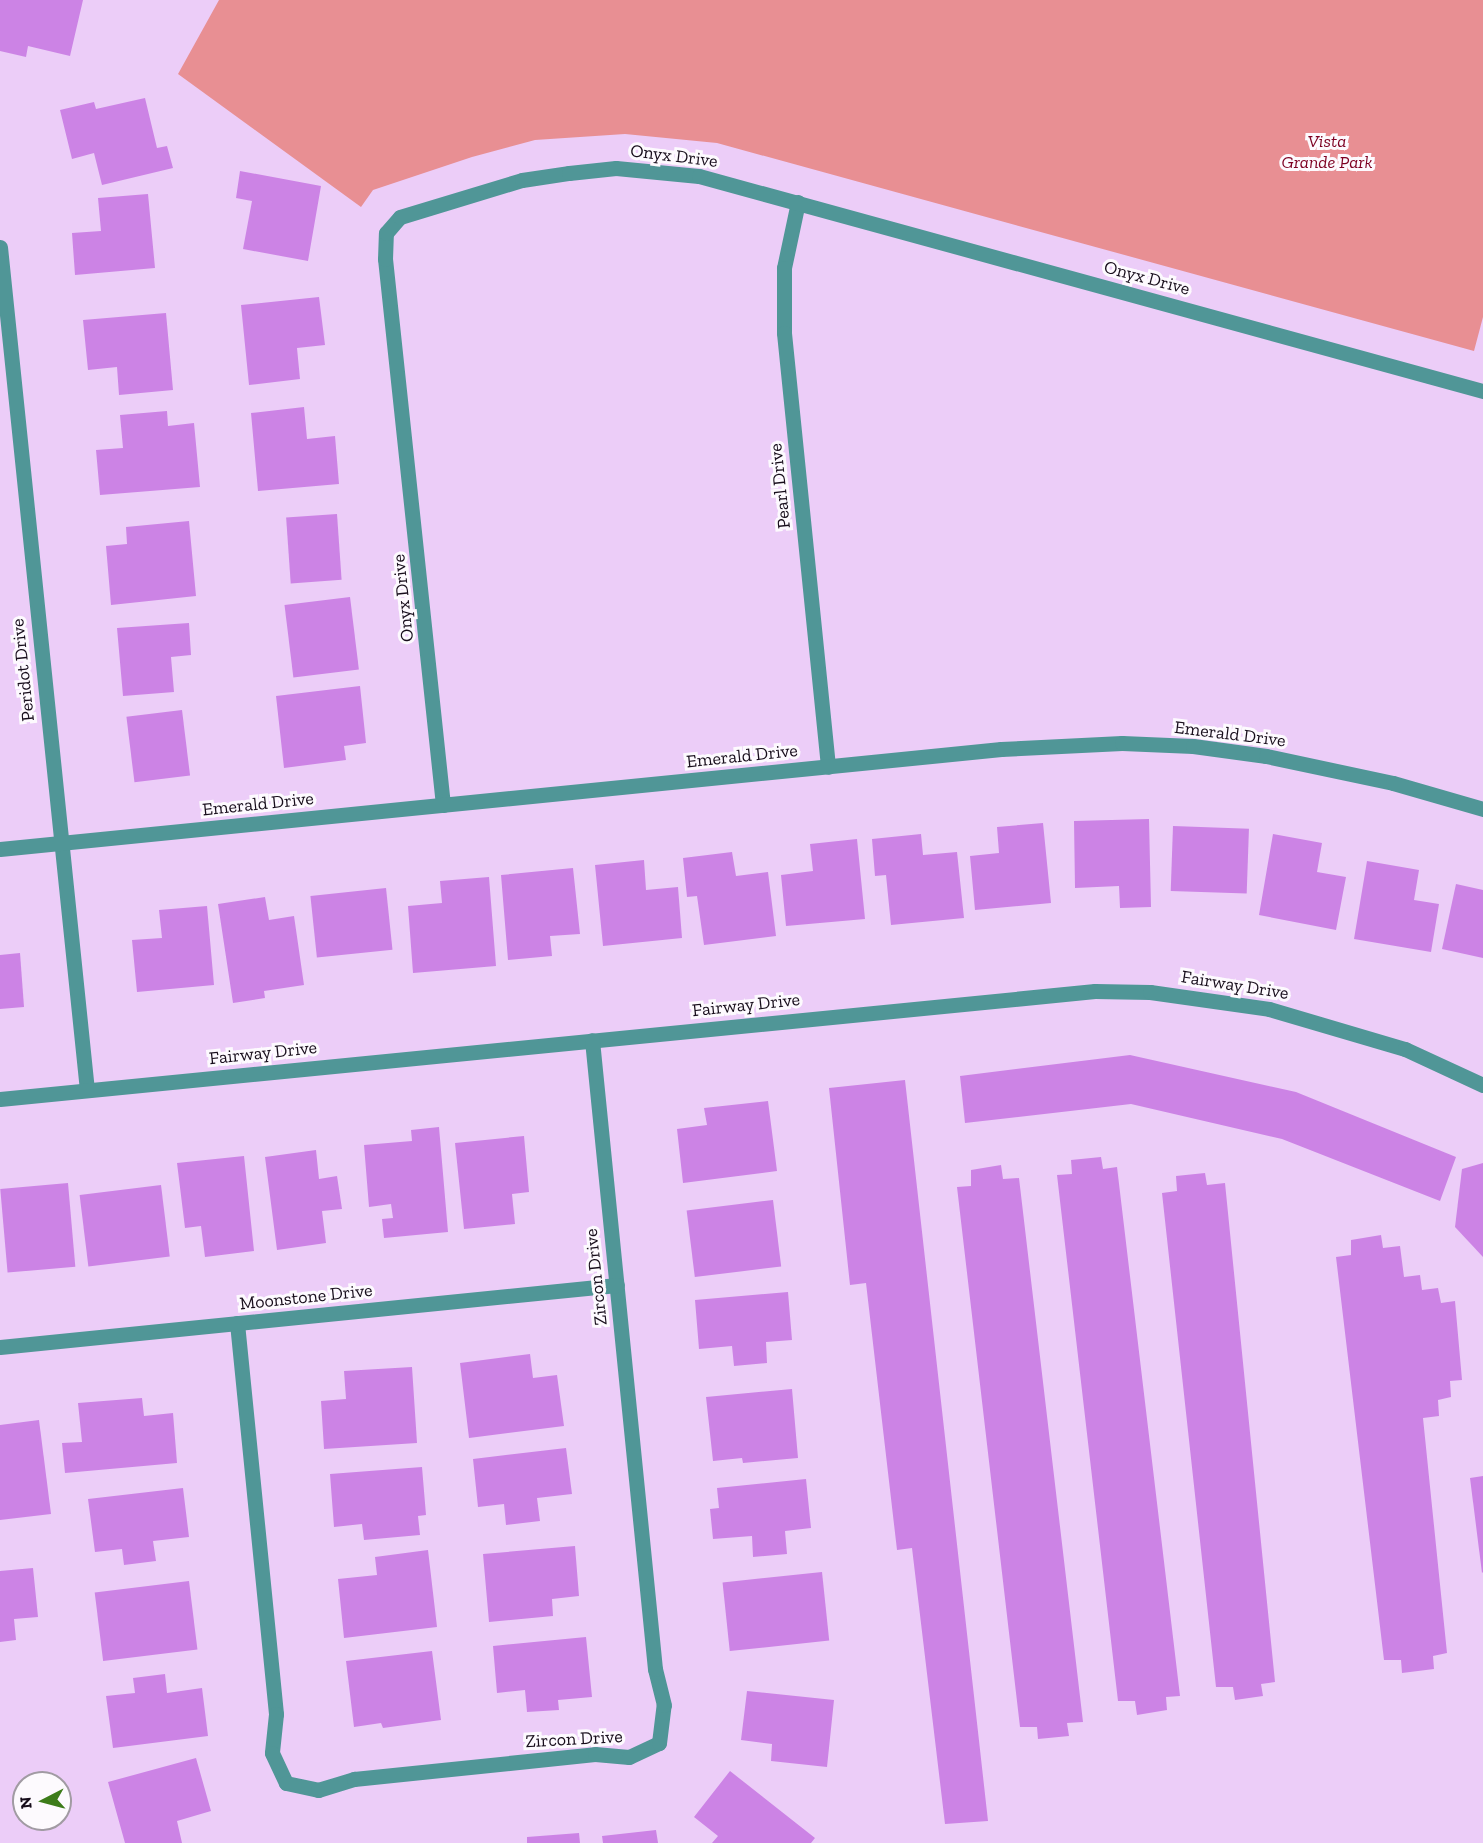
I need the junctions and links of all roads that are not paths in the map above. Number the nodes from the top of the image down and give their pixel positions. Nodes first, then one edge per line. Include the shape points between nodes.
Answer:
1 (798, 202) junction
2 (0, 247) edge
3 (1483, 391) edge
4 (828, 767) junction
5 (443, 805) junction
6 (1483, 809) edge
7 (61, 844) junction
8 (0, 849) edge
9 (592, 1040) junction
10 (1483, 1085) edge
11 (87, 1090) junction
12 (0, 1099) edge
13 (617, 1285) junction
14 (237, 1323) junction
15 (0, 1347) edge

1 - 3 street, Onyx Drive
1 - 4 street, Pearl Drive via 784,268 784,333
1 - 5 street, Onyx Drive via 699,176 616,168 522,180 482,190 400,217 386,233
2 - 7 street, Peridot Drive
4 - 5 street, Emerald Drive
4 - 6 street, Emerald Drive via 1061,745 1193,746 1332,769
5 - 7 street, Emerald Drive
7 - 8 street, Emerald Drive
7 - 11 street, Peridot Drive
9 - 10 street, Fairway Drive via 1037,996 1150,992 1257,1007 1334,1025 1405,1049
9 - 11 street, Fairway Drive
9 - 13 street, Zircon Drive
11 - 12 street, Fairway Drive
13 - 14 street, Moonstone Drive
13 - 14 street, Zircon Drive via 655,1669 664,1705 659,1743 629,1757 595,1754 354,1779 318,1790 286,1783 272,1753 276,1714
14 - 15 street, Moonstone Drive

